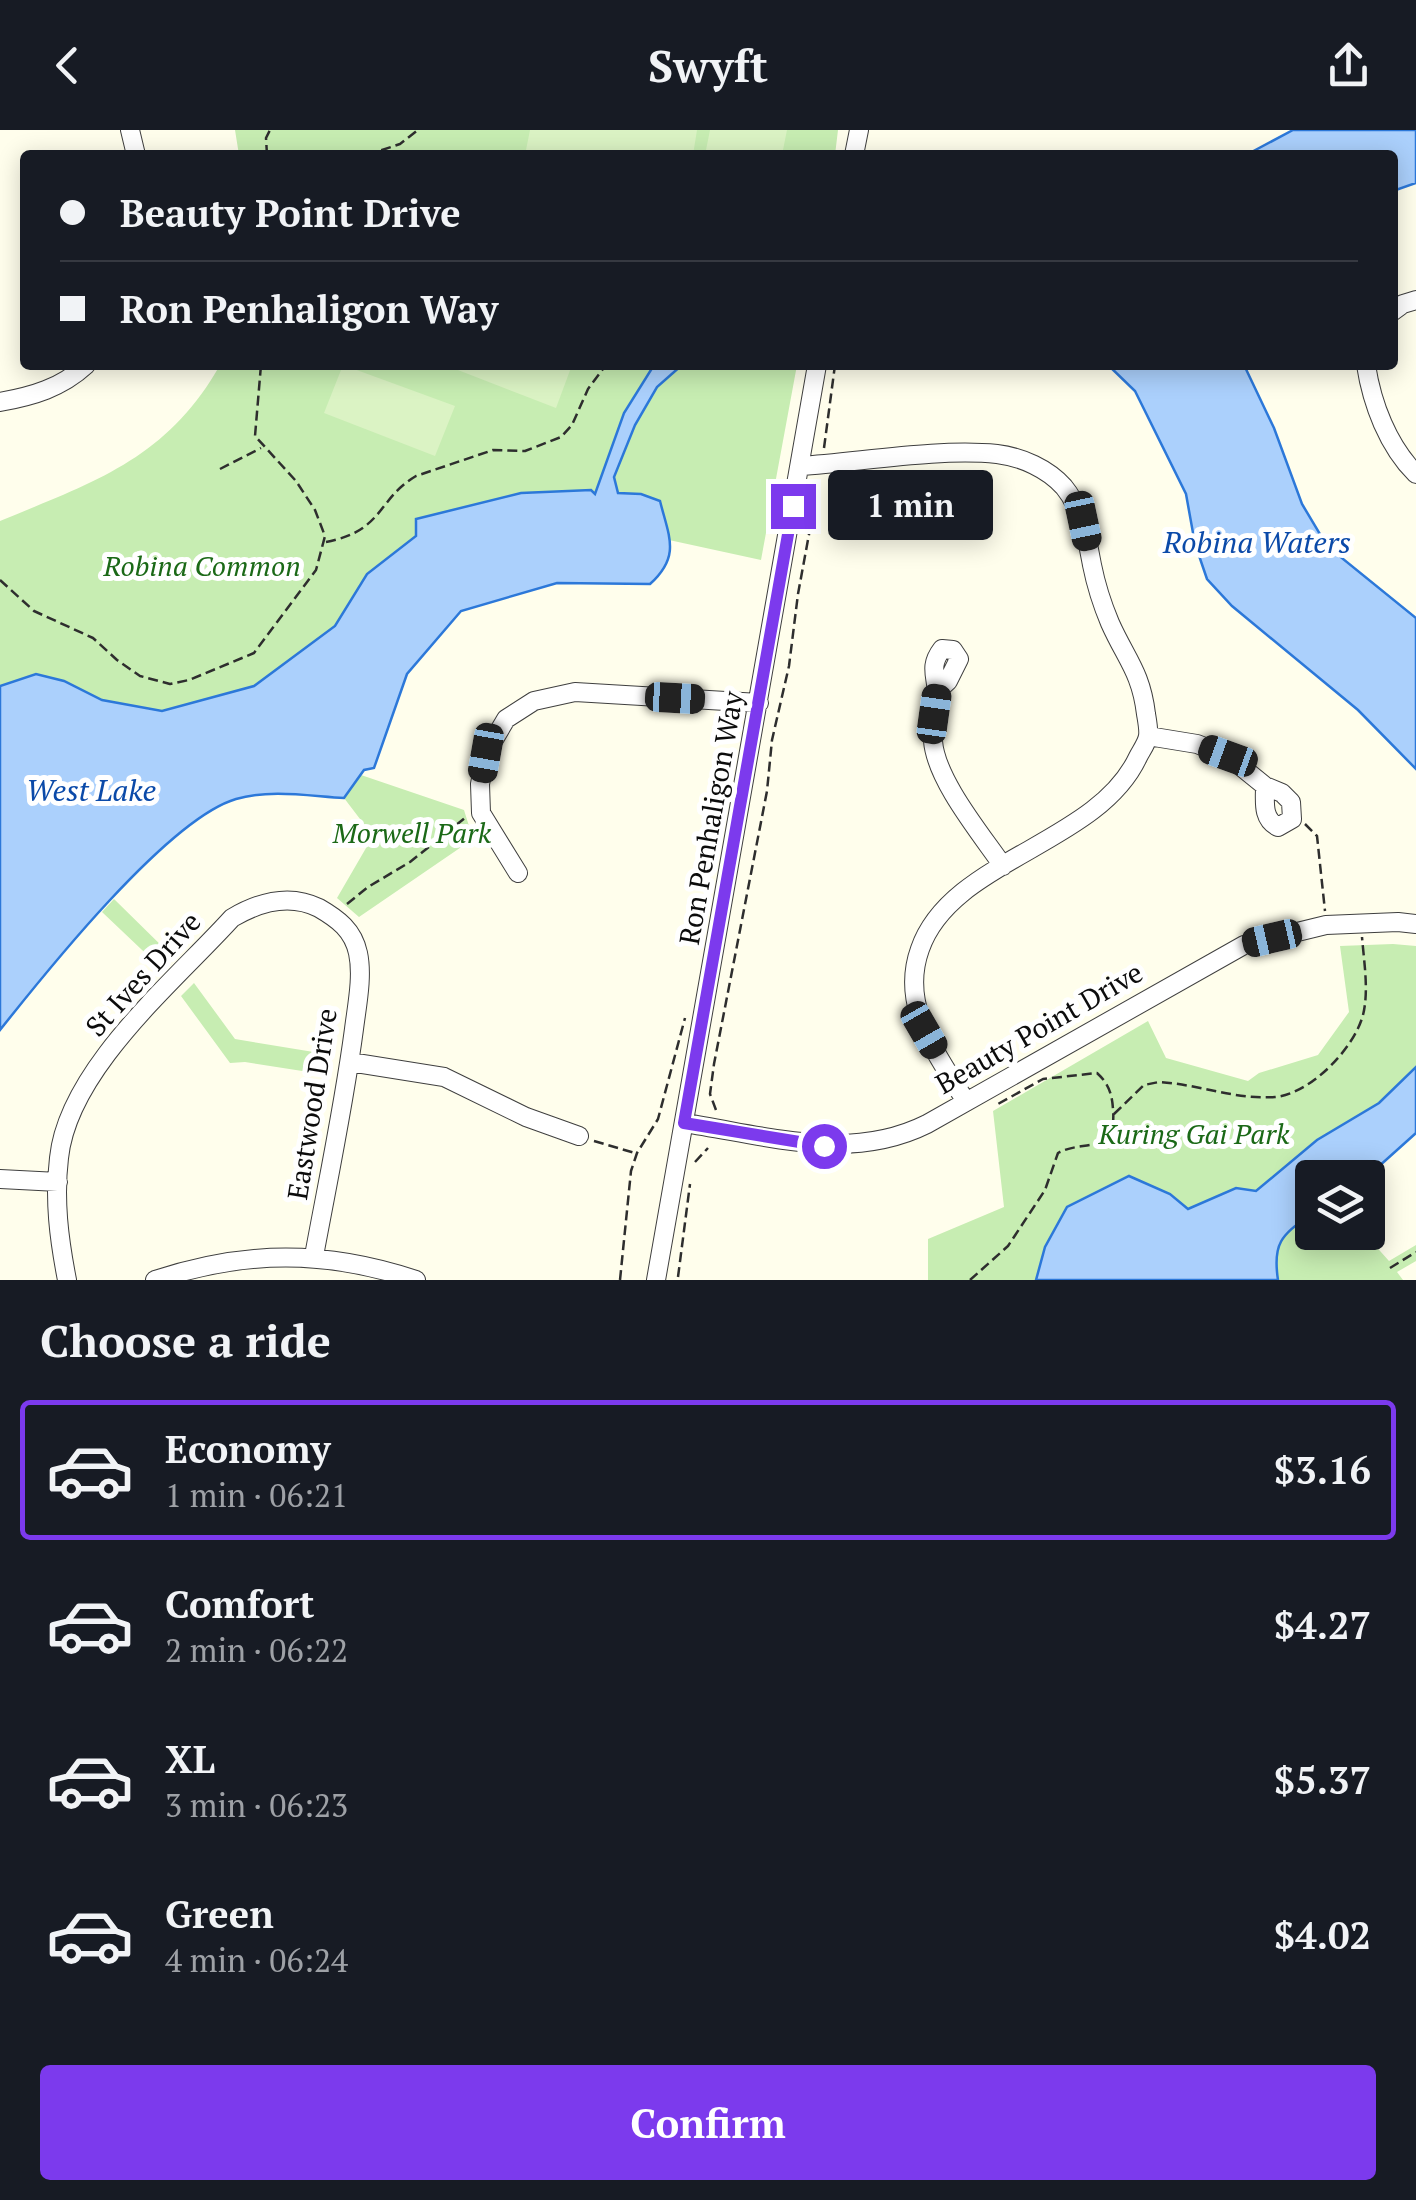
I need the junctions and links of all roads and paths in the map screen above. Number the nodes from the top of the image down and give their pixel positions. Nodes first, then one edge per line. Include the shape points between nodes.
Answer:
1 (418, 130) edge
2 (383, 150) edge
3 (81, 370) edge
4 (261, 370) edge
5 (602, 370) edge
6 (816, 370) edge
7 (834, 370) edge
8 (1367, 370) edge
9 (0, 402) edge
10 (262, 448) junction
11 (824, 448) dead end
12 (800, 466) junction
13 (220, 469) dead end
14 (1416, 474) edge
15 (820, 476) dead end
16 (323, 542) junction
17 (0, 580) edge
18 (937, 691) dead end
19 (760, 702) junction
20 (1148, 736) junction
21 (1294, 812) joint
22 (481, 814) junction
23 (1003, 866) junction
24 (518, 873) dead end
25 (335, 917) junction
26 (1360, 923) junction
27 (1416, 924) edge
28 (1326, 925) junction
29 (686, 1012) dead end
30 (350, 1062) junction
31 (989, 1088) junction
32 (966, 1102) junction
33 (716, 1111) dead end
34 (1114, 1115) junction
35 (684, 1123) junction
36 (579, 1136) joint
37 (708, 1148) dead end
38 (637, 1154) junction
39 (693, 1164) dead end
40 (0, 1179) edge
41 (58, 1182) junction
42 (691, 1182) dead end
43 (1416, 1252) edge
44 (314, 1256) junction
45 (1390, 1268) dead end
46 (678, 1277) dead end
47 (67, 1280) edge
48 (156, 1280) edge
49 (416, 1280) edge
50 (620, 1280) edge
51 (656, 1280) edge
52 (970, 1280) edge

1 - 2 path
3 - 9 street via 39,394
4 - 10 path via 255,436
5 - 16 path via 560,437 416,476 373,523
6 - 12 street, Ron Penhaligon Way
7 - 11 path
8 - 14 street via 1371,396 1402,461
10 - 13 path
10 - 16 path via 296,481
12 - 19 street, Ron Penhaligon Way
12 - 20 street via 1000,454 1042,468 1065,488 1083,521 1109,620 1141,679
15 - 33 path via 718,1038 710,1094
16 - 17 path via 316,570 254,653 170,684 140,676 93,638 34,611
18 - 23 street via 933,746
19 - 22 street via 575,692 534,701 506,719 486,753
19 - 35 street, Ron Penhaligon Way
20 - 21 street via 1228,756 1265,786 1266,813 1278,827
20 - 23 street via 1132,772 1110,796
21 - 28 path via 1317,836
22 - 24 street
22 - 25 path via 456,823
23 - 32 street via 933,923 914,975 918,1018
25 - 30 street, Eastwood Drive via 359,960
25 - 41 street, St Ives Drive via 308,903 281,900 232,918 103,1058 70,1117
26 - 27 street, Beauty Point Drive
26 - 28 street, Beauty Point Drive
26 - 34 path via 1362,1018 1324,1070 1276,1097 1144,1085
28 - 31 street, Beauty Point Drive via 1244,944
29 - 38 path via 658,1119
30 - 36 street via 444,1077
30 - 44 street, Eastwood Drive
31 - 32 street, Beauty Point Drive
31 - 34 path via 998,1105 1043,1079 1097,1073 1107,1082
32 - 35 street, Beauty Point Drive via 909,1133 862,1145 824,1146
34 - 52 path via 1107,1137 1094,1146 1058,1153 1045,1190 1008,1246
35 - 51 street, Ron Penhaligon Way
36 - 38 path
37 - 39 path
38 - 50 path
40 - 41 street
41 - 47 street, St Ives Drive via 57,1230
42 - 46 path
43 - 45 path
44 - 48 street via 257,1258
44 - 49 street via 370,1264

